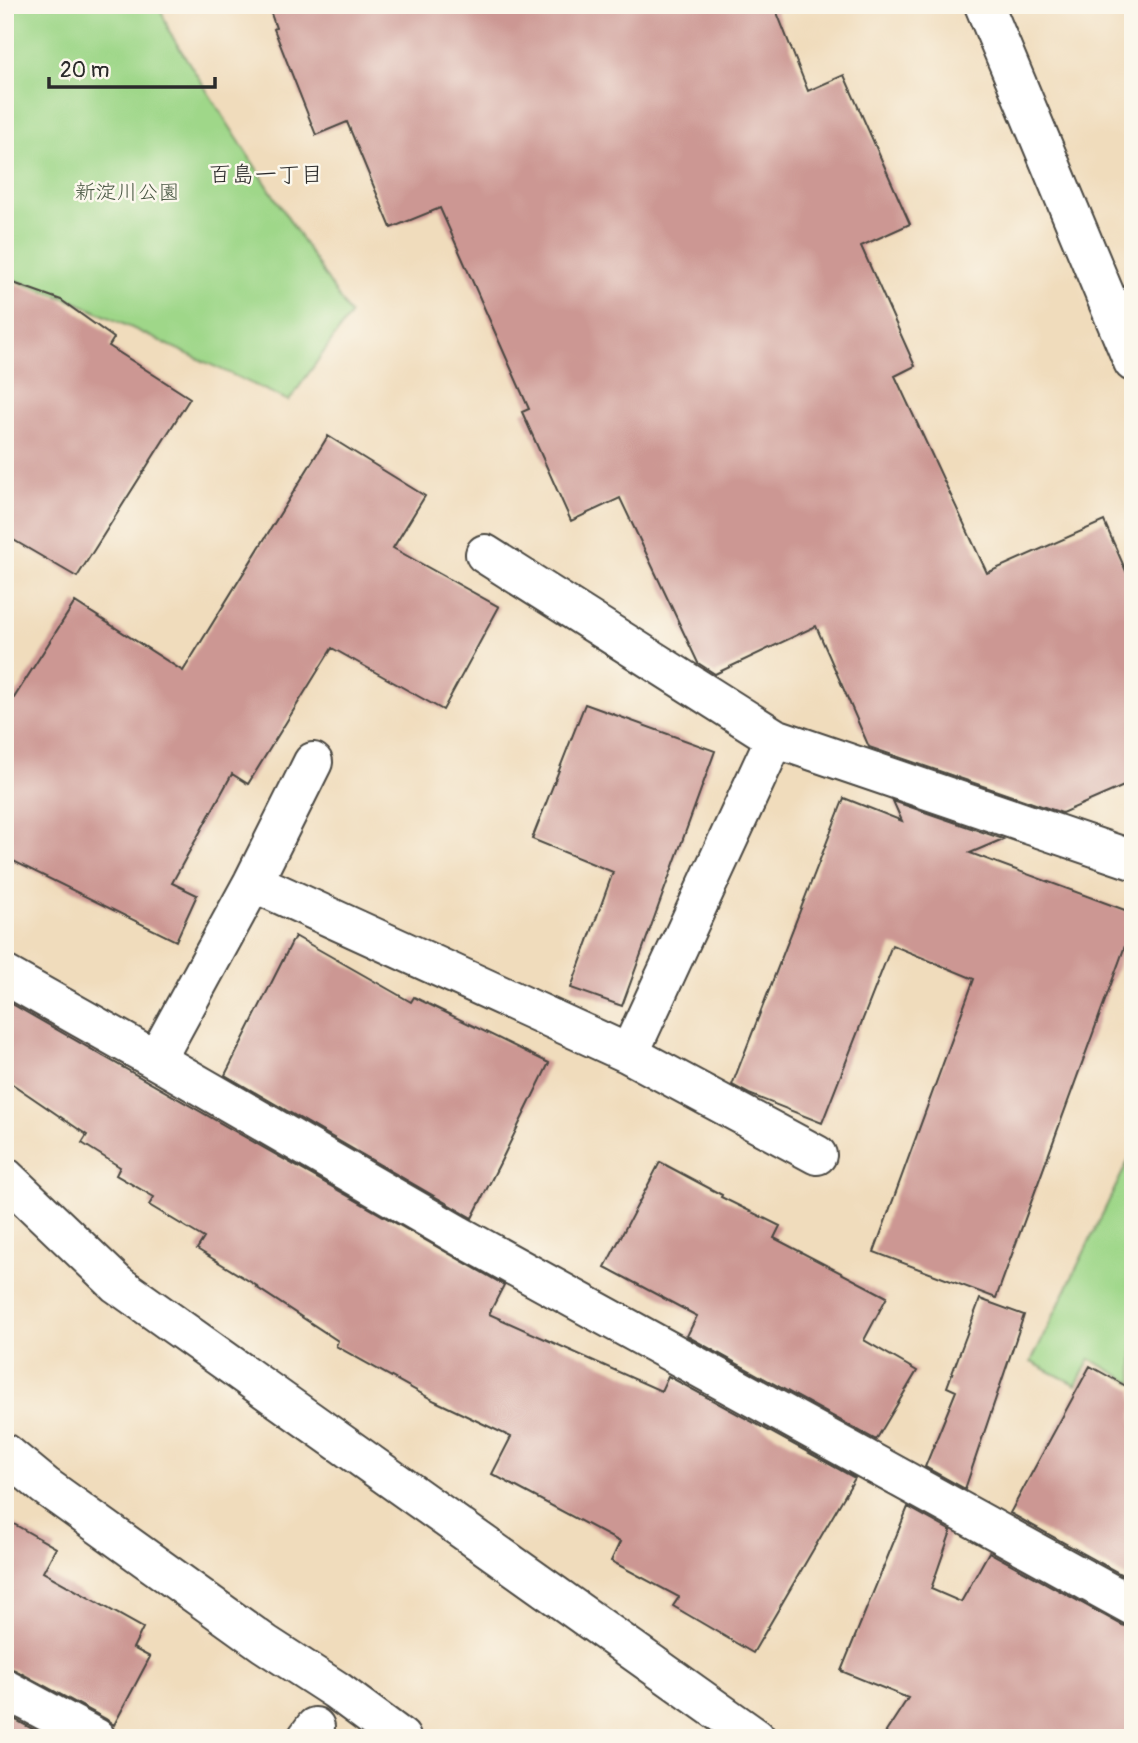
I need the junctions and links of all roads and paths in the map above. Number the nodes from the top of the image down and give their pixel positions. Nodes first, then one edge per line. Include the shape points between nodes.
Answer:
1 (984, 5) edge
2 (1133, 362) edge
3 (485, 554) dead end
4 (775, 738) junction
5 (313, 762) dead end
6 (1133, 860) edge
7 (253, 881) junction
8 (5, 975) edge
9 (629, 1054) junction
10 (156, 1060) junction
11 (817, 1155) dead end
12 (5, 1177) edge
13 (5, 1453) edge
14 (1133, 1606) edge
15 (5, 1689) edge
16 (96, 1738) edge
17 (401, 1738) edge
18 (756, 1738) edge

1 - 2 street
3 - 4 street
4 - 6 street
4 - 9 street
5 - 7 street
7 - 9 street
7 - 10 street
8 - 10 street
9 - 11 street
10 - 14 street via 458,1235
12 - 18 street via 117,1284
13 - 17 street via 67,1502
15 - 16 street

